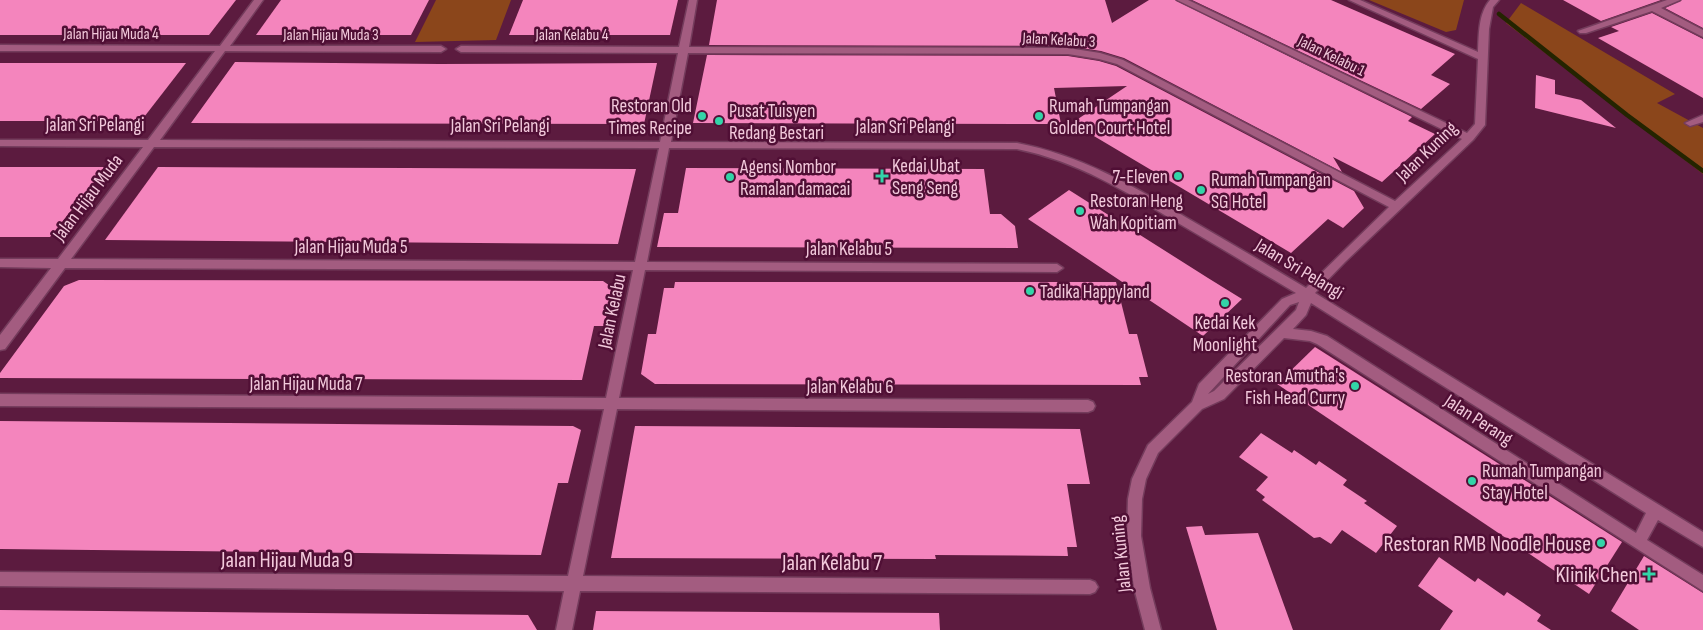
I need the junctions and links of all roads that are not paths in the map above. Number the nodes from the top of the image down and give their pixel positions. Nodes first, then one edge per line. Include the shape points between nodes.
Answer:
1 (259, 0) edge
2 (694, 0) edge
3 (1181, 0) edge
4 (1353, 0) edge
5 (1495, 0) edge
6 (1676, 0) edge
7 (1654, 8) junction
8 (1583, 31) dead end
9 (1703, 34) edge
10 (0, 48) edge
11 (222, 48) junction
12 (441, 49) dead end
13 (461, 49) dead end
14 (683, 49) junction
15 (1484, 58) junction
16 (1703, 118) edge
17 (1690, 123) dead end
18 (1469, 138) junction
19 (0, 142) edge
20 (151, 143) junction
21 (664, 145) junction
22 (1397, 207) junction
23 (0, 263) edge
24 (61, 263) junction
25 (640, 266) junction
26 (1057, 268) dead end
27 (1307, 294) junction
28 (1280, 333) junction
29 (0, 345) edge
30 (0, 400) edge
31 (612, 403) junction
32 (1197, 405) junction
33 (1088, 406) dead end
34 (1655, 510) junction
35 (1703, 540) edge
36 (1638, 543) junction
37 (0, 579) edge
38 (574, 583) junction
39 (1703, 584) edge
40 (1090, 587) dead end
41 (564, 630) edge
42 (1152, 630) edge

1 - 11 street, Jalan Hijau Muda
2 - 14 street, Jalan Kelabu
3 - 18 street, Jalan Kelabu 1
4 - 15 street
5 - 15 street, Jalan Kuning via 1486,18
6 - 7 street
7 - 8 street
7 - 9 street
10 - 11 street, Jalan Hijau Muda 4
11 - 12 street, Jalan Hijau Muda 3
11 - 20 street, Jalan Hijau Muda
13 - 14 street, Jalan Kelabu 4
14 - 21 street, Jalan Kelabu
14 - 22 street, Jalan Kelabu 3 via 1068,51 1100,56 1120,62
15 - 18 street, Jalan Kuning via 1480,125
16 - 17 street
18 - 22 street, Jalan Kuning
19 - 20 street, Jalan Sri Pelangi
20 - 21 street, Jalan Sri Pelangi
20 - 24 street, Jalan Hijau Muda
21 - 25 street, Jalan Kelabu
21 - 27 street, Jalan Sri Pelangi via 997,146 1034,149 1100,172
22 - 27 street, Jalan Kuning
23 - 24 street, Jalan Hijau Muda 5
24 - 25 street, Jalan Hijau Muda 5
24 - 29 street, Jalan Hijau Muda
25 - 26 street, Jalan Kelabu 5
25 - 31 street, Jalan Kelabu
27 - 28 street, Jalan Kuning via 1302,312
27 - 32 street, Jalan Kuning via 1286,302 1246,342 1204,388
27 - 34 street, Jalan Sri Pelangi
28 - 32 street, Jalan Kuning via 1219,395
28 - 36 street, Jalan Perang via 1322,340
30 - 31 street, Jalan Hijau Muda 7
31 - 33 street, Jalan Kelabu 6
31 - 38 street, Jalan Kelabu
32 - 42 street, Jalan Kuning via 1153,449 1139,478 1134,536
34 - 35 street, Jalan Sri Pelangi
34 - 36 street
36 - 39 street, Jalan Perang
37 - 38 street, Jalan Hijau Muda 9
38 - 40 street, Jalan Kelabu 7
38 - 41 street, Jalan Kelabu

